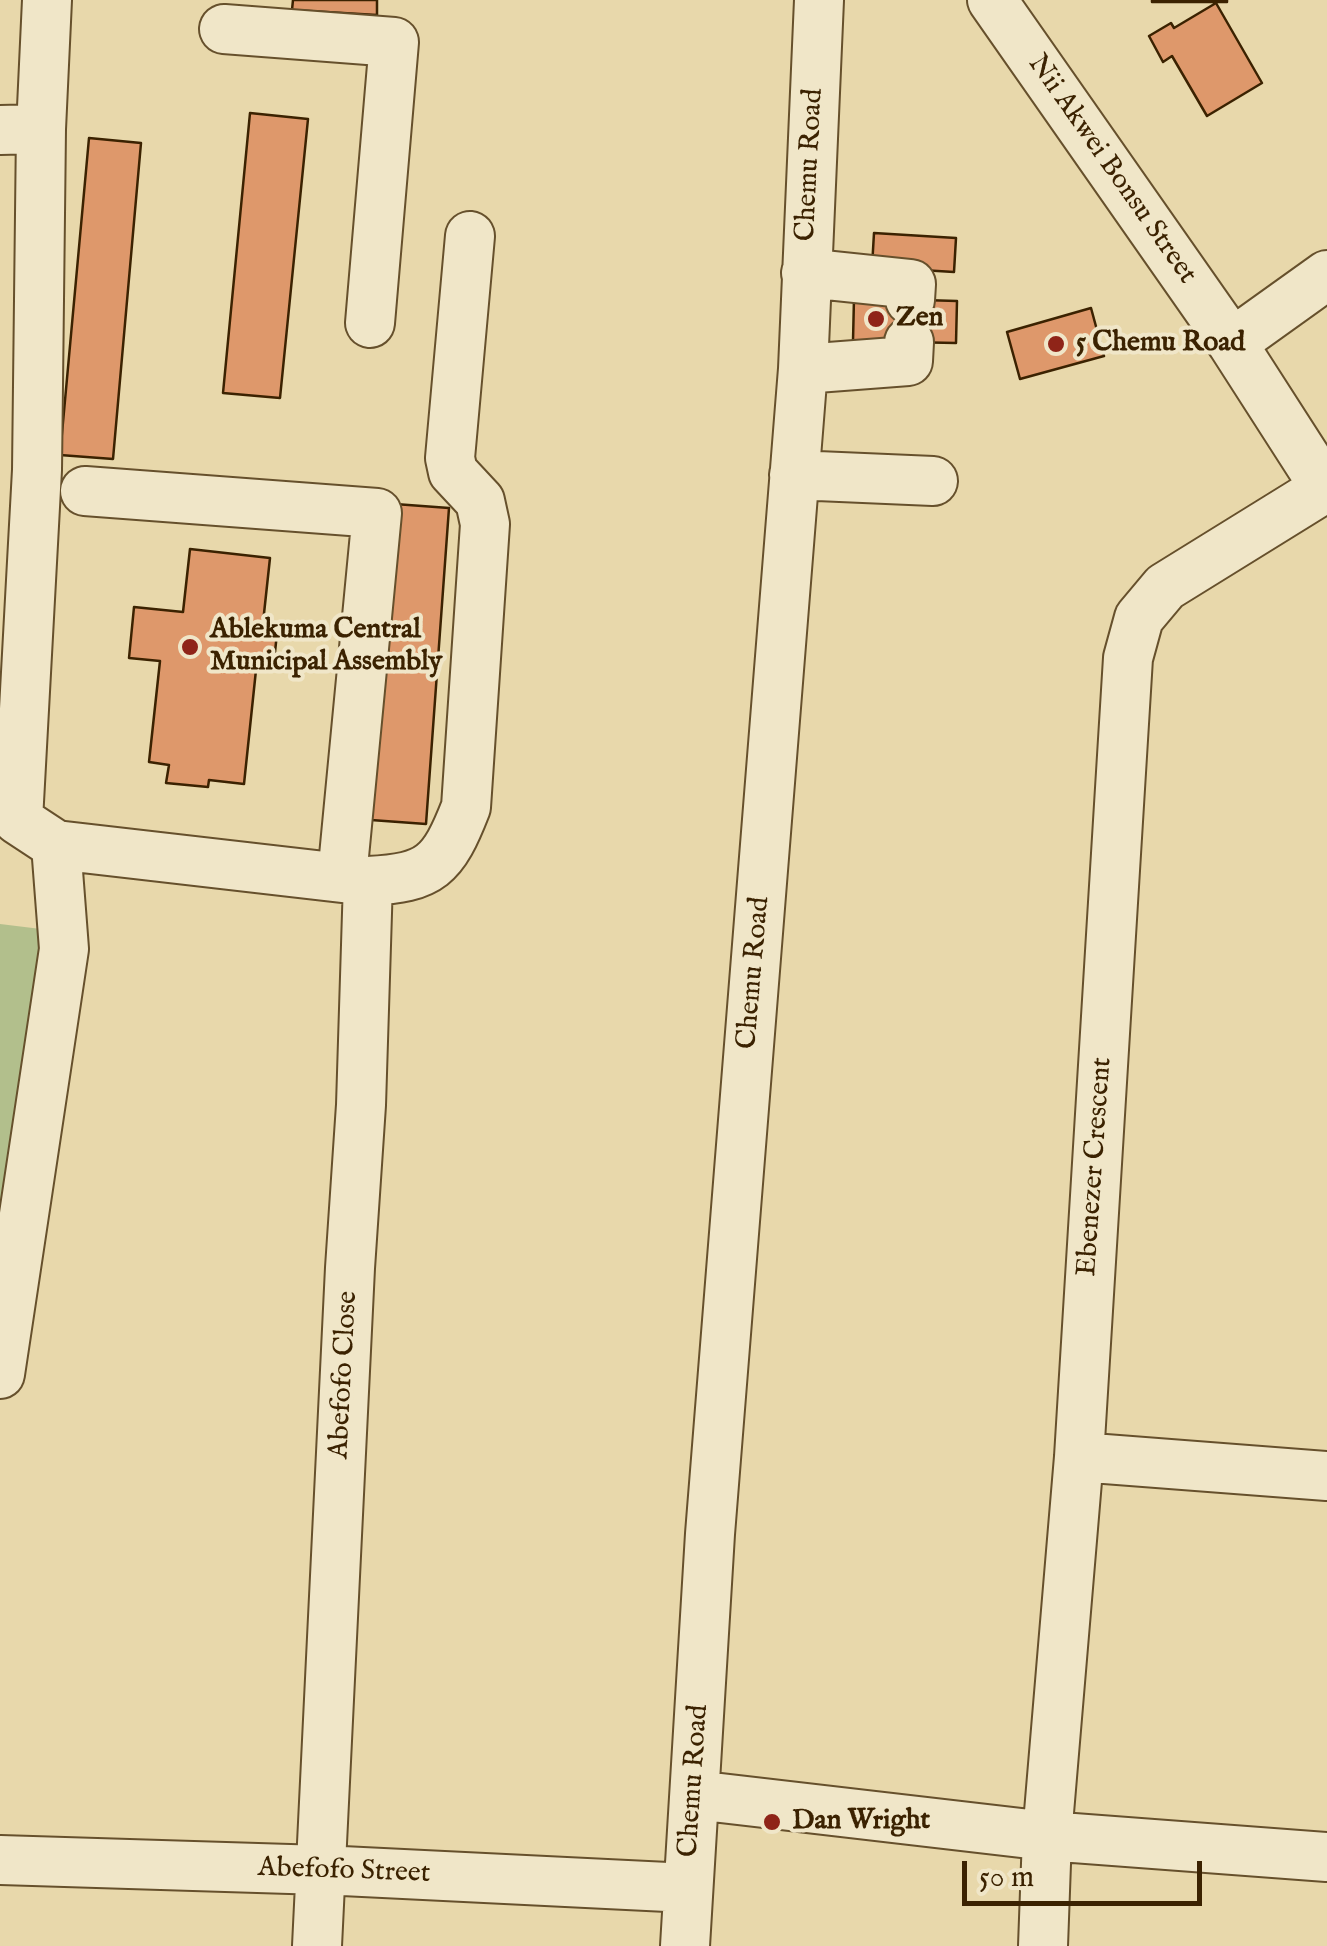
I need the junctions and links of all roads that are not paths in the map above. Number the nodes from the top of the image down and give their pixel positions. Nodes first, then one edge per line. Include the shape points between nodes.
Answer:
1 (46, 0) edge
2 (819, 0) edge
3 (992, 0) edge
4 (275, 16) edge
5 (224, 28) dead end
6 (21, 130) edge
7 (470, 236) dead end
8 (806, 273) junction
9 (1327, 276) edge
10 (370, 323) dead end
11 (1232, 343) junction
12 (803, 369) junction
13 (794, 475) junction
14 (933, 481) dead end
15 (1326, 489) edge
16 (85, 491) dead end
17 (56, 845) junction
18 (355, 879) junction
19 (0, 1374) edge
20 (1079, 1457) junction
21 (1327, 1476) edge
22 (695, 1796) junction
23 (1047, 1836) junction
24 (1327, 1857) edge
25 (0, 1860) edge
26 (322, 1870) junction
27 (688, 1888) junction
28 (317, 1946) edge
29 (684, 1946) edge
30 (1043, 1946) edge

1 - 6 street
2 - 8 street, Chemu Road
3 - 11 street, Nii Akwei Bonsu Street
4 - 5 street
4 - 10 street via 394,42
6 - 17 street via 38,470 18,820
7 - 18 street via 450,458 452,472 480,501 485,524 466,807 452,841 420,875
8 - 12 street, Chemu Road
8 - 12 street via 911,284 910,321 908,361
9 - 11 street
11 - 15 street, Nii Akwei Bonsu Street
12 - 13 street, Chemu Road
13 - 14 street
13 - 22 street, Chemu Road
15 - 20 street, Ebenezer Crescent via 1165,587 1139,618 1128,658
16 - 18 street, Abefofo Close via 377,513
17 - 18 street
17 - 19 street via 64,949
18 - 26 street, Abefofo Close via 361,1105
20 - 21 street
20 - 23 street, Ebenezer Crescent
22 - 23 street
22 - 27 street, Chemu Road
23 - 24 street
23 - 30 street, Ebenezer Crescent
25 - 26 street, Abefofo Street
26 - 27 street, Abefofo Street
26 - 28 street, Abefofo Close
27 - 29 street, Chemu Road

